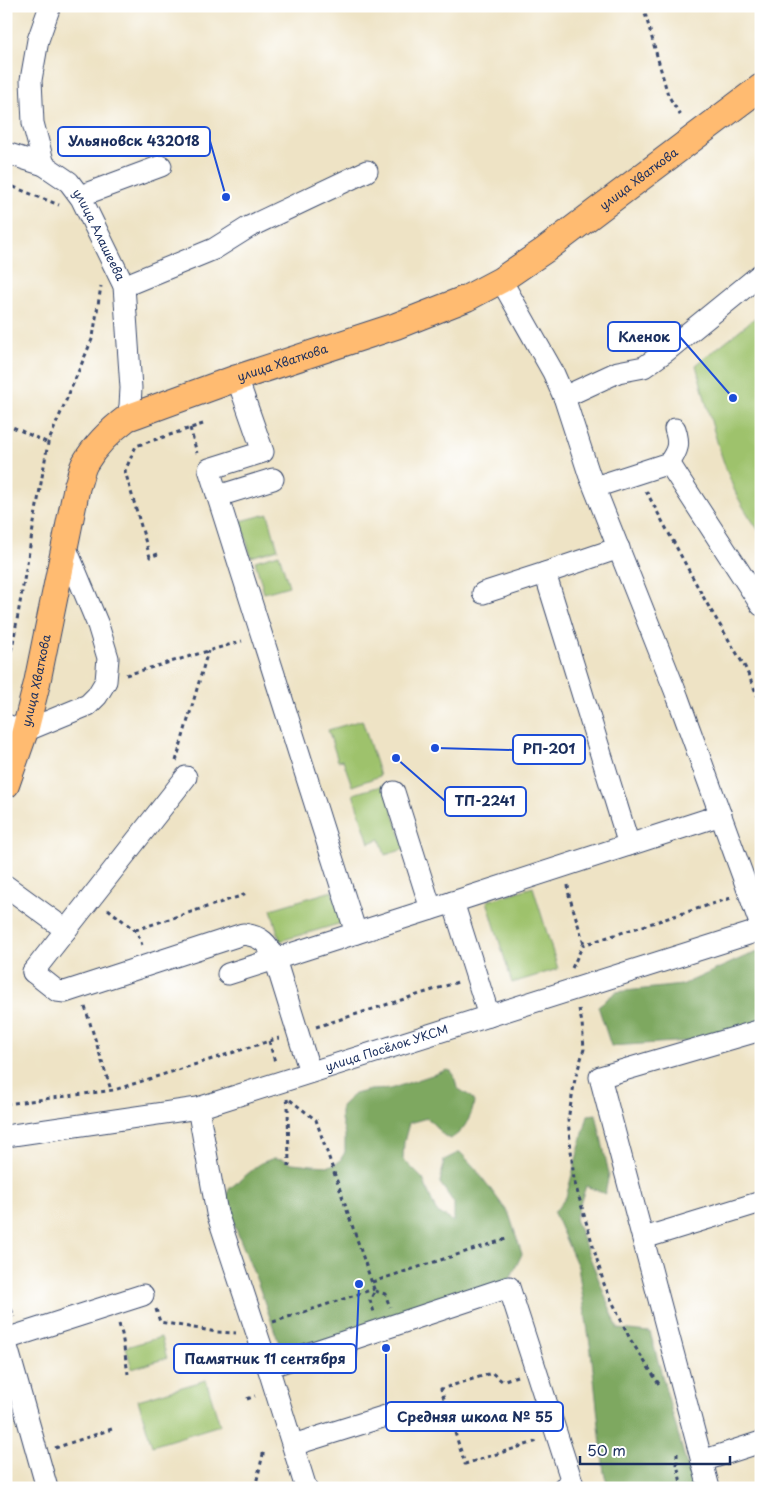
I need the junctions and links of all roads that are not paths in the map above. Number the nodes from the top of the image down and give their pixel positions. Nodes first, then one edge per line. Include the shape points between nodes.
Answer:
1 (50, 6) edge
2 (761, 87) edge
3 (6, 153) edge
4 (44, 165) junction
5 (161, 166) dead end
6 (367, 171) dead end
7 (70, 201) junction
8 (761, 274) edge
9 (501, 280) junction
10 (124, 286) junction
11 (237, 378) junction
12 (564, 397) junction
13 (127, 418) junction
14 (675, 428) dead end
15 (669, 463) junction
16 (273, 478) dead end
17 (595, 487) junction
18 (218, 496) junction
19 (65, 546) junction
20 (620, 548) junction
21 (544, 573) junction
22 (483, 593) dead end
23 (761, 605) edge
24 (16, 728) edge
25 (181, 770) road end
26 (6, 785) edge
27 (394, 792) dead end
28 (721, 815) junction
29 (629, 845) junction
30 (6, 886) edge
31 (453, 902) junction
32 (431, 909) junction
33 (761, 926) edge
34 (66, 930) junction
35 (761, 930) edge
36 (356, 933) junction
37 (275, 960) junction
38 (228, 974) dead end
39 (489, 1016) junction
40 (761, 1030) edge
41 (310, 1072) junction
42 (198, 1108) junction
43 (6, 1136) edge
44 (761, 1202) edge
45 (644, 1238) junction
46 (143, 1295) dead end
47 (6, 1339) edge
48 (6, 1343) edge
49 (268, 1367) junction
50 (389, 1415) dead end
51 (761, 1442) edge
52 (293, 1445) junction
53 (702, 1461) junction
54 (47, 1488) edge
55 (306, 1488) edge
56 (563, 1488) edge
57 (710, 1488) edge

1 - 4 street via 38,40 31,80 33,122
2 - 9 main road, улица Хваткова
3 - 4 street, улица Алашеева
4 - 7 street, улица Алашеева via 69,182
5 - 7 street
6 - 10 street via 250,227 214,248
7 - 10 street, улица Алашеева
8 - 12 street via 644,367 618,372
9 - 11 main road, улица Хваткова via 467,298 396,326
9 - 12 street
10 - 13 street, улица Алашеева via 131,388
11 - 13 main road, улица Хваткова
11 - 18 street via 263,452 209,469
12 - 17 street
13 - 19 main road, улица Хваткова via 101,442 85,464 77,486
14 - 15 street via 678,451
15 - 17 street
15 - 23 street
16 - 18 street
17 - 20 street
18 - 36 street
19 - 24 main road, улица Хваткова via 37,683
19 - 24 street via 98,625 108,658 106,681 88,705
20 - 21 street
20 - 28 street
21 - 22 street
21 - 29 street
24 - 26 main road, улица Хваткова
25 - 34 street
27 - 32 street
28 - 29 street
28 - 33 street
29 - 31 street
30 - 34 street
31 - 32 street
31 - 39 street
32 - 36 street
34 - 37 street via 33,972 57,991 65,992 243,934 260,938
35 - 39 street, улица Посёлок УКСМ
36 - 37 street
37 - 38 street
37 - 41 street
39 - 41 street, улица Посёлок УКСМ
40 - 45 street via 600,1077
41 - 42 street, улица Посёлок УКСМ
42 - 43 street, улица Посёлок УКСМ
42 - 49 street via 217,1213
44 - 45 street
45 - 53 street
46 - 47 street
48 - 54 street
49 - 52 street
49 - 56 street via 509,1287 573,1484
50 - 52 street
51 - 53 street
52 - 55 street
53 - 57 street

